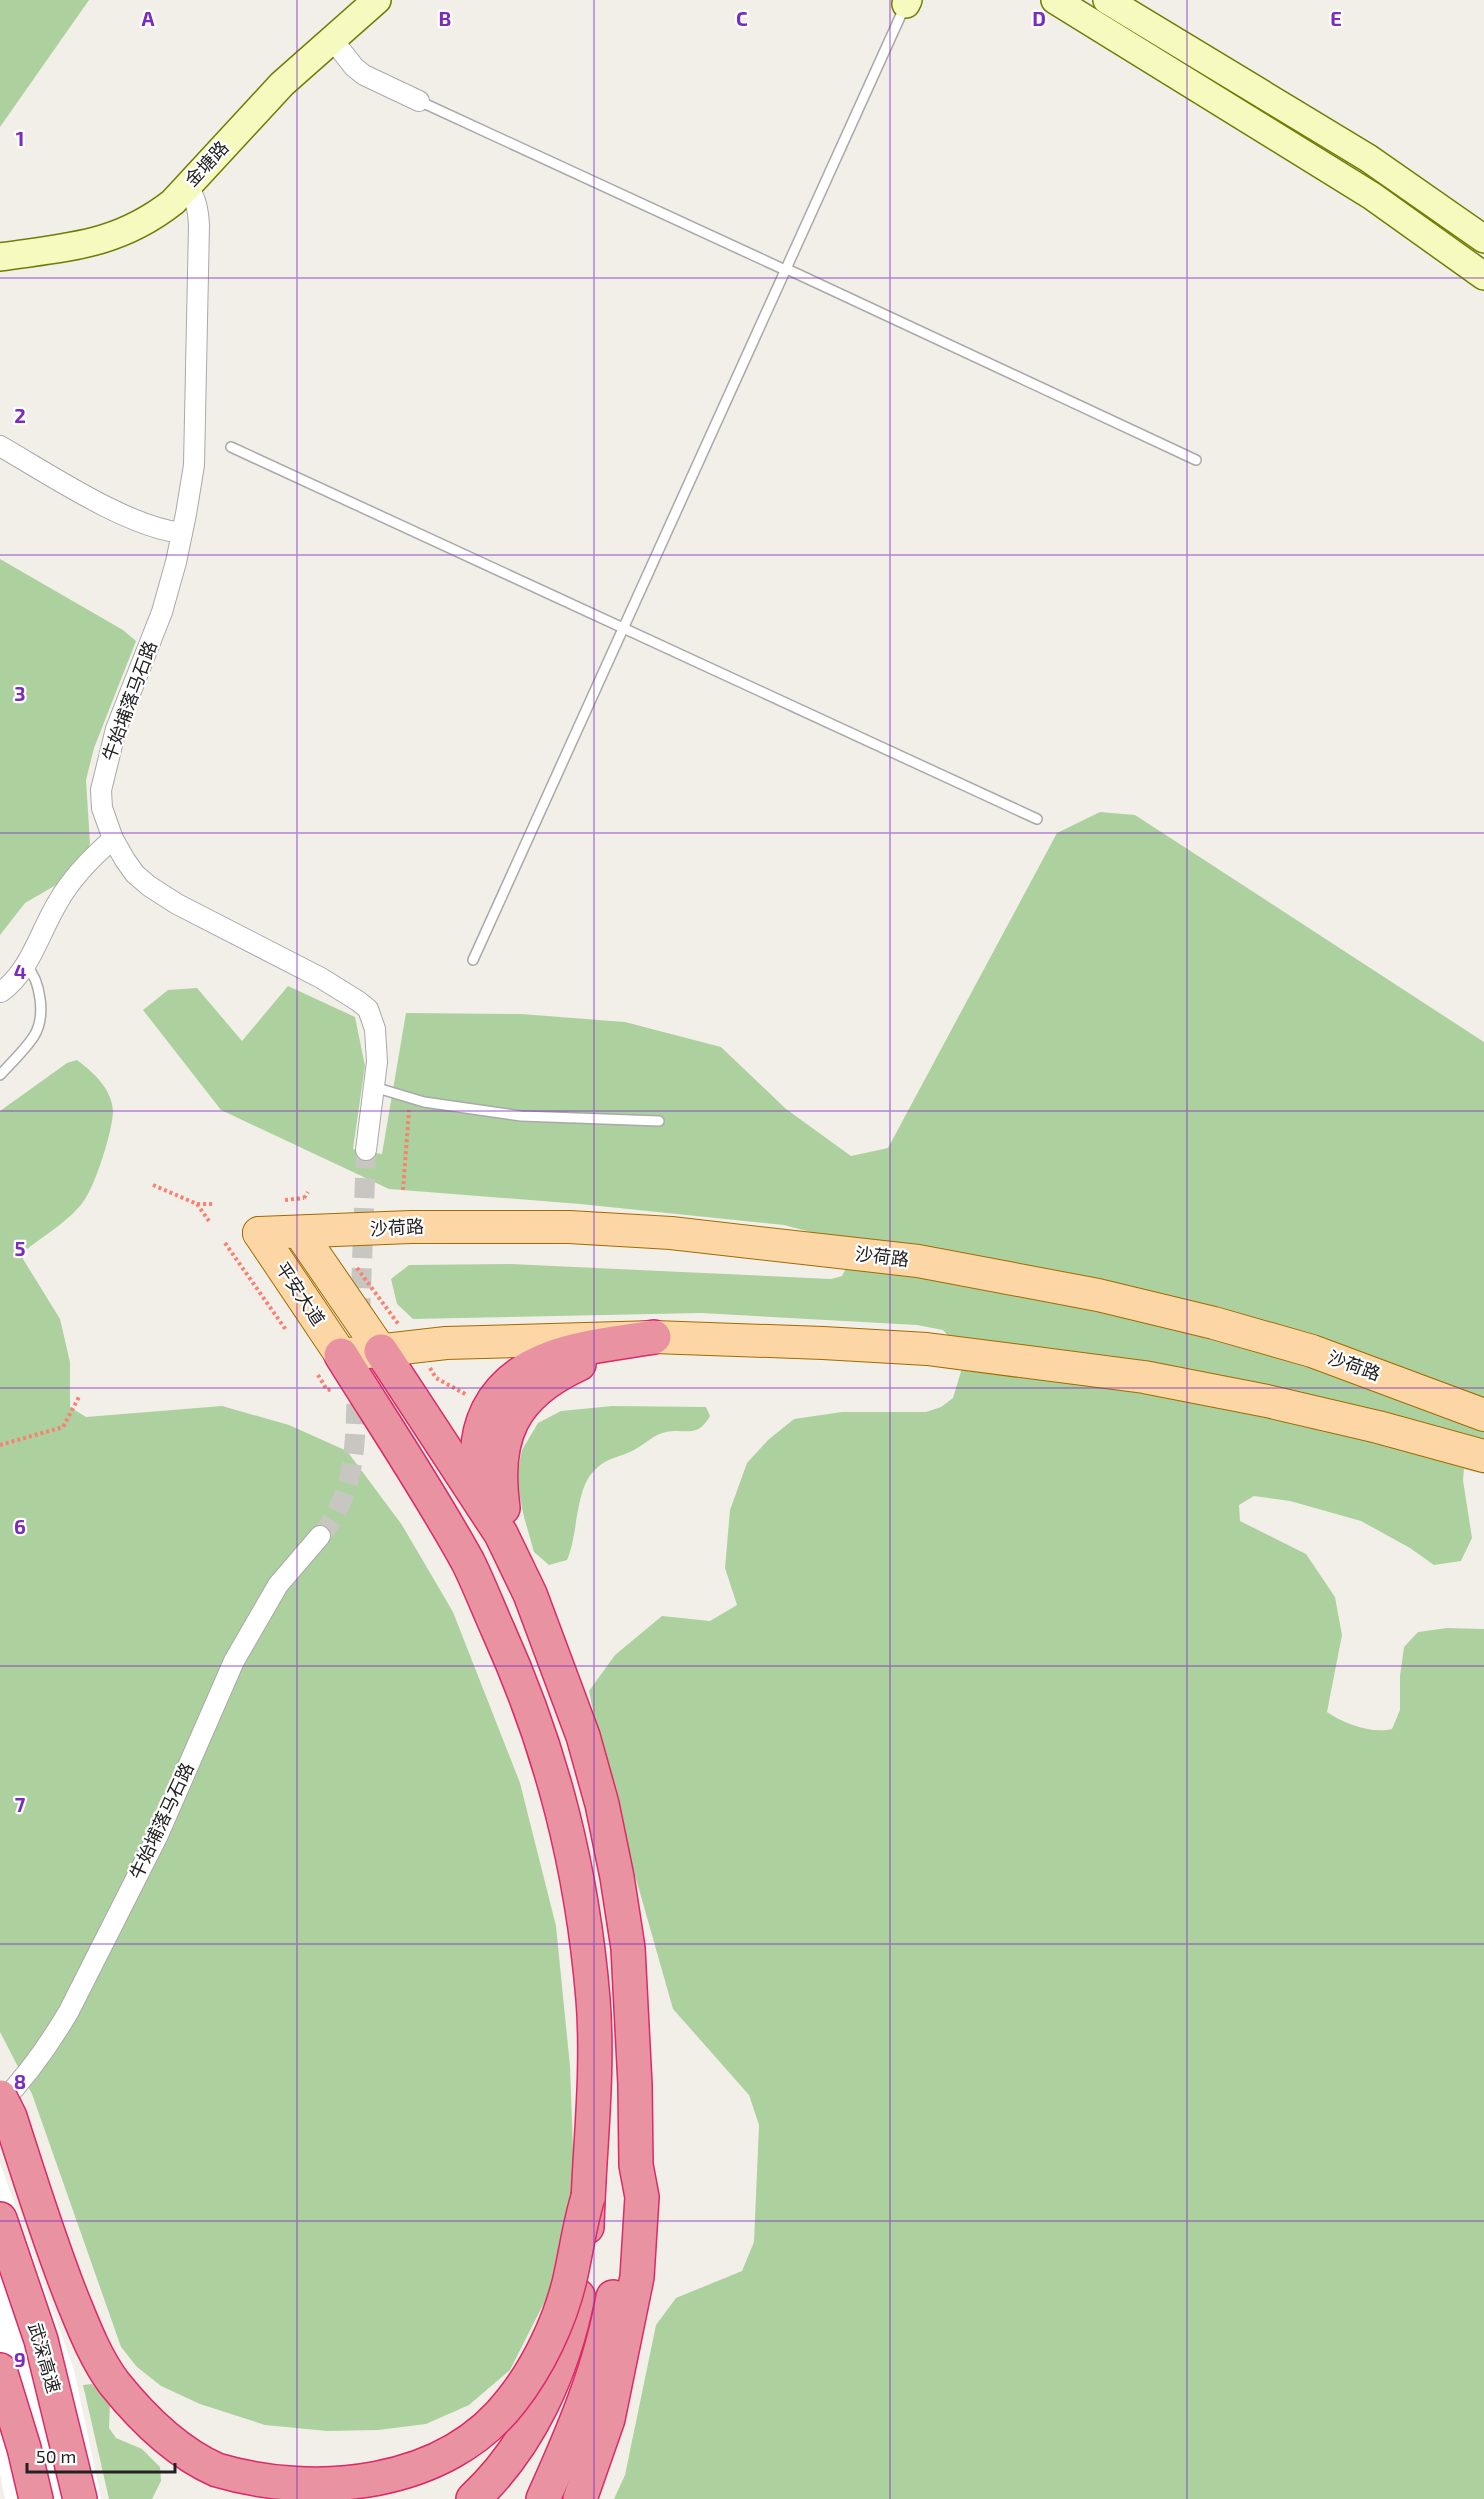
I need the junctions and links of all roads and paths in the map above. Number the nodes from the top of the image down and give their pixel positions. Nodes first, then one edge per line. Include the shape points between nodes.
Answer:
1 (377, 0) edge
2 (1055, 0) edge
3 (1107, 0) edge
4 (907, 2) edge
5 (332, 39) junction
6 (419, 101) joint
7 (187, 185) junction
8 (1484, 239) edge
9 (0, 257) edge
10 (786, 269) junction
11 (1484, 276) edge
12 (0, 446) edge
13 (231, 447) dead end
14 (1196, 460) dead end
15 (182, 533) junction
16 (624, 628) junction
17 (1037, 819) dead end
18 (113, 839) junction
19 (474, 960) dead end
20 (27, 965) junction
21 (1, 992) edge
22 (0, 1075) edge
23 (374, 1087) junction
24 (410, 1098) junction
25 (659, 1121) dead end
26 (366, 1150) tunnel mouth
27 (153, 1185) dead end
28 (403, 1190) dead end
29 (308, 1192) dead end
30 (285, 1200) dead end
31 (197, 1204) junction
32 (213, 1204) dead end
33 (209, 1221) dead end
34 (259, 1233) joint
35 (300, 1233) junction
36 (225, 1243) dead end
37 (357, 1267) dead end
38 (286, 1330) dead end
39 (654, 1337) junction
40 (391, 1340) junction
41 (330, 1365) junction
42 (436, 1378) dead end
43 (327, 1390) dead end
44 (80, 1395) dead end
45 (471, 1398) dead end
46 (1484, 1415) edge
47 (0, 1445) edge
48 (1484, 1456) edge
49 (320, 1536) tunnel mouth
50 (508, 1545) junction
51 (0, 2097) edge
52 (0, 2104) edge
53 (636, 2165) junction
54 (588, 2198) junction
55 (0, 2220) edge
56 (0, 2370) edge
57 (36, 2499) edge
58 (80, 2499) edge
59 (473, 2499) edge
60 (543, 2499) edge
61 (580, 2499) edge

1 - 5 main road, 金塘路
2 - 11 main road via 1372,196
3 - 8 main road via 1368,158
4 - 10 lane
5 - 6 street via 364,75
5 - 7 main road, 金塘路 via 282,84
6 - 10 lane
7 - 9 main road, 金塘路 via 157,214 119,234 89,244
7 - 15 street, 牛始埔落马石路 via 198,207 199,254 194,465
10 - 14 lane
10 - 16 lane
12 - 15 street via 121,512 158,528
13 - 16 lane
15 - 18 street, 牛始埔落马石路 via 162,612 116,729 105,772 102,808
16 - 17 lane
16 - 19 lane
18 - 20 street via 66,888
18 - 23 street, 牛始埔落马石路 via 135,874 149,886 321,978 368,1009 377,1041
20 - 21 street
20 - 22 lane via 39,993 38,1027
23 - 24 lane
23 - 26 street, 牛始埔落马石路
24 - 25 lane via 521,1116
24 - 28 path
27 - 31 path
29 - 30 path via 304,1198
31 - 32 path
31 - 33 path
34 - 35 main road, 沙荷路
34 - 41 main road, 平安大道
35 - 40 main road, 平安大道
35 - 46 main road, 沙荷路 via 422,1227 569,1227 671,1233 918,1261 1098,1294 1214,1323 1312,1351
36 - 38 path
37 - 40 path
39 - 40 main road via 446,1343
39 - 48 main road via 927,1349 1144,1377 1378,1426
39 - 50 highway via 599,1354 567,1370 523,1403 504,1437 499,1482
40 - 41 main road
40 - 50 highway
41 - 43 path
41 - 54 highway via 469,1564 537,1725 556,1782 582,1904 593,1999 595,2104
42 - 45 path
44 - 47 path via 63,1427
49 - 52 street, 牛始埔落马石路 via 266,1603 234,1661 158,1835 69,2010 25,2078
50 - 53 highway via 582,1736 618,1877 628,1948
51 - 54 highway, bridge via 82,2324 113,2382 157,2430 186,2452 251,2482 294,2489 375,2486 417,2471 453,2452 495,2420 525,2381 557,2317 569,2284
53 - 60 highway via 625,2194 612,2301 595,2364
53 - 61 highway via 642,2197 637,2277 608,2419
54 - 59 highway via 587,2236 575,2309 553,2380 524,2435
55 - 58 highway, 武深高速 via 41,2340
56 - 57 highway

